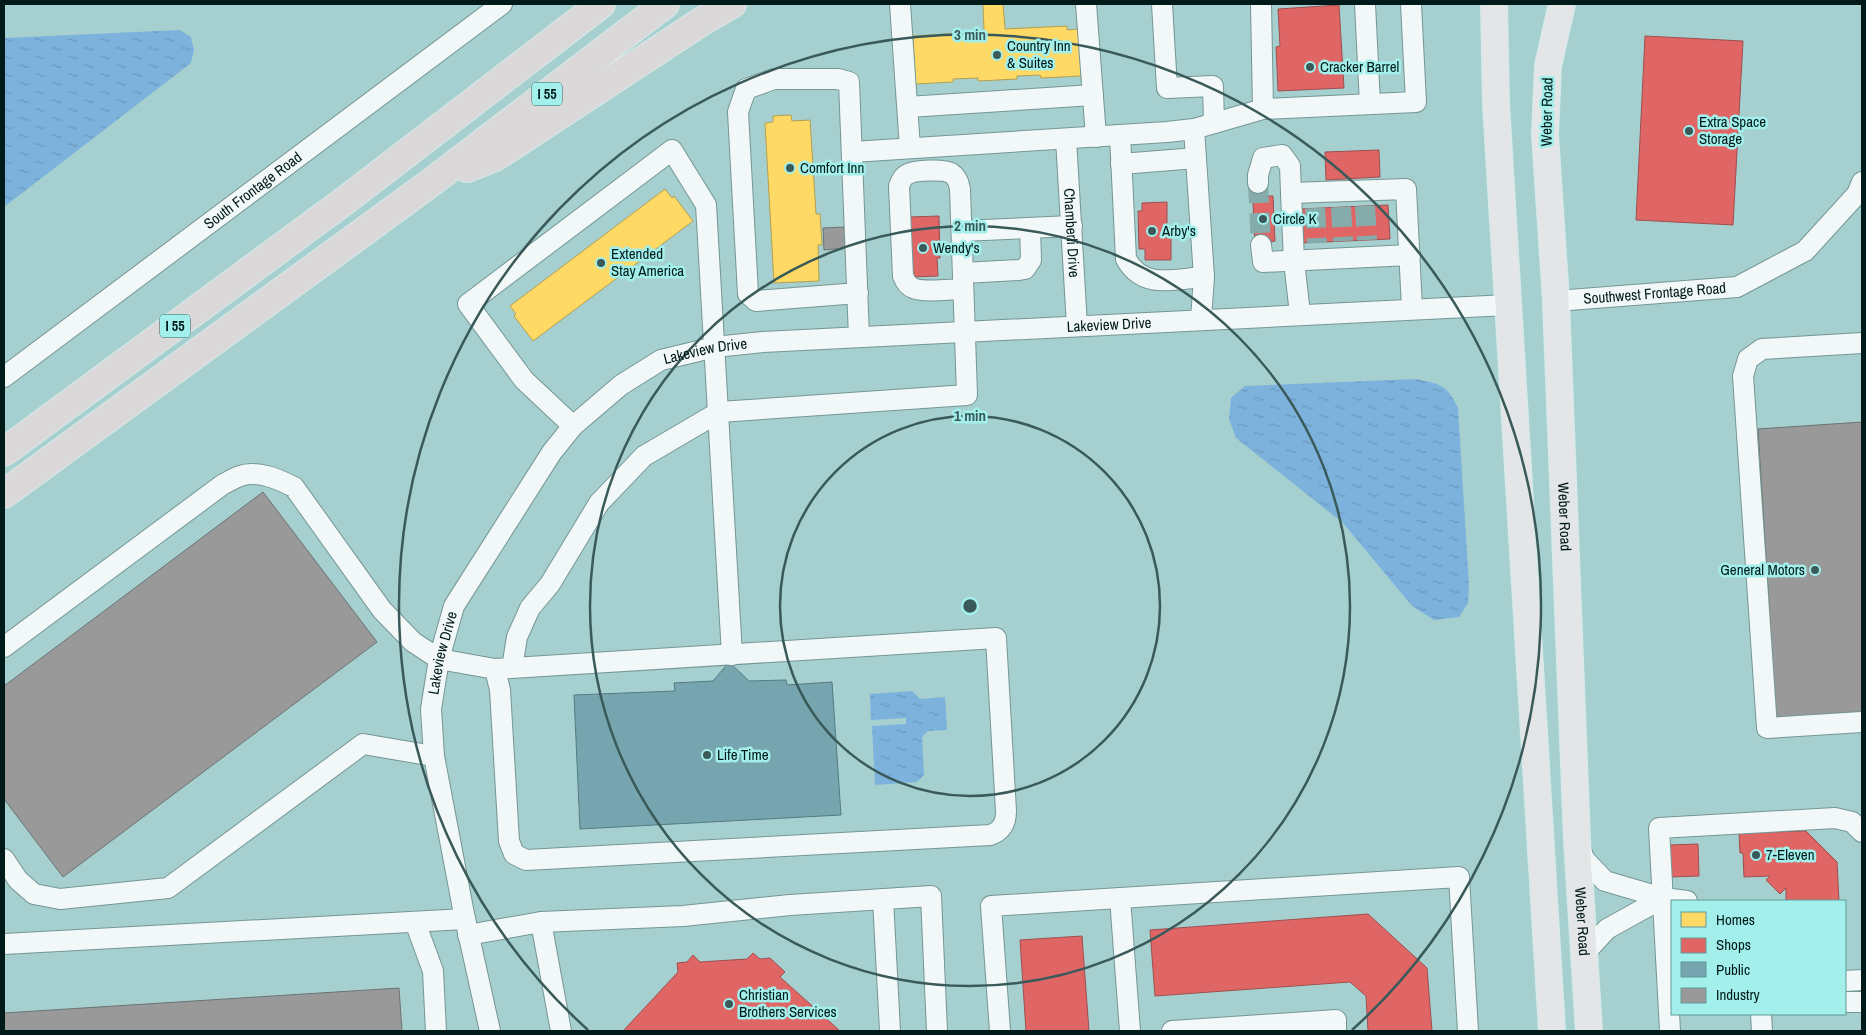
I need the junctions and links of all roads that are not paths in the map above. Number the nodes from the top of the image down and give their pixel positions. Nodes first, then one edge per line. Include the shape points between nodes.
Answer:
1 (502, 4) edge
2 (591, 4) edge
3 (601, 4) edge
4 (665, 4) edge
5 (732, 4) edge
6 (900, 4) edge
7 (1086, 4) edge
8 (1162, 4) edge
9 (1260, 4) edge
10 (1365, 4) edge
11 (1411, 4) edge
12 (1494, 4) edge
13 (1562, 4) edge
14 (1092, 95) junction
15 (1370, 104) junction
16 (908, 107) junction
17 (1263, 109) junction
18 (1214, 123) junction
19 (1194, 129) junction
20 (1120, 135) junction
21 (1096, 137) junction
22 (1066, 139) junction
23 (910, 148) junction
24 (852, 152) junction
25 (1196, 158) junction
26 (1121, 164) junction
27 (1862, 182) edge
28 (1258, 183) tunnel mouth
29 (429, 184) junction
30 (1291, 193) junction
31 (347, 199) junction
32 (1072, 226) junction
33 (1030, 228) junction
34 (962, 231) junction
35 (1262, 244) tunnel mouth
36 (1410, 255) junction
37 (1294, 261) junction
38 (1204, 278) junction
39 (963, 281) junction
40 (858, 293) junction
41 (1556, 301) junction
42 (1508, 305) junction
43 (1412, 308) junction
44 (1300, 314) junction
45 (1201, 319) junction
46 (1077, 326) junction
47 (964, 332) junction
48 (859, 337) junction
49 (1862, 343) edge
50 (715, 347) junction
51 (4, 377) edge
52 (719, 412) junction
53 (573, 426) junction
54 (4, 452) edge
55 (4, 494) edge
56 (4, 648) edge
57 (732, 655) junction
58 (439, 659) junction
59 (504, 669) junction
60 (1862, 722) edge
61 (434, 756) junction
62 (1862, 832) edge
63 (1577, 840) junction
64 (4, 859) edge
65 (1120, 898) junction
66 (1663, 898) junction
67 (883, 899) junction
68 (1679, 900) edge
69 (416, 922) junction
70 (541, 922) junction
71 (467, 927) junction
72 (4, 944) edge
73 (1584, 954) junction
74 (1862, 980) edge
75 (1846, 981) edge
76 (1846, 1002) edge
77 (1862, 1002) edge
78 (1761, 1015) edge
79 (436, 1031) edge
80 (490, 1031) edge
81 (561, 1031) edge
82 (890, 1031) edge
83 (937, 1031) edge
84 (1000, 1031) edge
85 (1130, 1031) edge
86 (1172, 1031) edge
87 (1336, 1031) edge
88 (1468, 1031) edge
89 (1552, 1031) edge
90 (1589, 1031) edge
91 (1670, 1031) edge
92 (1762, 1031) edge

1 - 51 street, South Frontage Road
2 - 31 highway
3 - 31 highway, I 55
4 - 29 highway, I 55
5 - 29 highway via 495,157
6 - 16 street
7 - 14 street
8 - 18 street via 1167,88 1213,86
9 - 17 street
10 - 15 street
11 - 15 street via 1416,102
12 - 42 main road via 1496,104
13 - 41 main road, Weber Road via 1548,66 1545,134
14 - 16 street
14 - 21 street
15 - 17 street
16 - 23 street
17 - 18 street
18 - 19 street
19 - 20 street
19 - 25 street
20 - 21 street
20 - 26 street
21 - 22 street
22 - 23 street
22 - 32 street, Chamberli Drive
23 - 24 street
24 - 40 street
24 - 40 street via 849,82 774,79 746,90 738,112 748,294 756,301
25 - 26 street
25 - 38 street
26 - 38 street via 1126,259 1130,267 1137,274 1155,281
27 - 41 street, Southwest Frontage Road via 1857,194 1805,251 1737,287
28 - 30 street via 1263,158 1282,155 1290,166
29 - 55 highway, I 55
30 - 36 street via 1315,200 1364,198 1406,189
30 - 37 street
31 - 54 highway, I 55
32 - 33 street
32 - 46 street, Chamberli Drive
33 - 34 street
33 - 39 street via 1030,260 1025,269
34 - 39 street
34 - 39 street via 960,189 956,178 946,171 911,172 903,177 899,186 905,281 919,290
35 - 37 street via 1263,262
36 - 37 street via 1367,248 1318,251
36 - 43 street
37 - 44 street
38 - 45 street
39 - 47 street
40 - 48 street
41 - 63 main road, Weber Road
42 - 43 street, Lakeview Drive
42 - 89 main road
43 - 44 street, Lakeview Drive
44 - 45 street, Lakeview Drive
45 - 46 street, Lakeview Drive
46 - 47 street, Lakeview Drive
47 - 48 street, Lakeview Drive
47 - 52 street via 967,395
48 - 50 street, Lakeview Drive
49 - 60 street via 1762,349 1748,359 1743,376 1768,728
50 - 52 street
50 - 53 street, Lakeview Drive via 661,360 621,385
50 - 53 street via 706,205 672,150 468,304 524,380
52 - 57 street
52 - 59 street via 644,456 599,503 550,584 530,608
53 - 58 street, Lakeview Drive via 552,452 454,606
56 - 58 street via 222,485 241,475 259,474 294,487 382,610 413,642
57 - 59 street
57 - 59 street via 996,638 1005,824 990,835 526,860 514,854 509,841 500,690
58 - 59 street
58 - 61 street, Lakeview Drive via 431,708
61 - 64 street via 363,744 168,888 60,899 34,894 18,880
61 - 71 street, Lakeview Drive
62 - 66 street via 1852,822 1835,818 1659,828
63 - 66 street via 1584,859 1604,880
63 - 73 main road, Weber Road
65 - 84 street via 992,906
65 - 85 street
65 - 88 street via 1459,878
66 - 68 street
66 - 73 street via 1607,929
66 - 91 street
67 - 70 street via 683,916
67 - 82 street
67 - 83 street via 931,896
69 - 71 street
69 - 72 street
69 - 79 street via 433,971
70 - 71 street
70 - 81 street
71 - 80 street, Lakeview Drive
73 - 90 main road, Weber Road
74 - 75 street
76 - 77 street
78 - 92 street
86 - 87 street via 1336,1020

